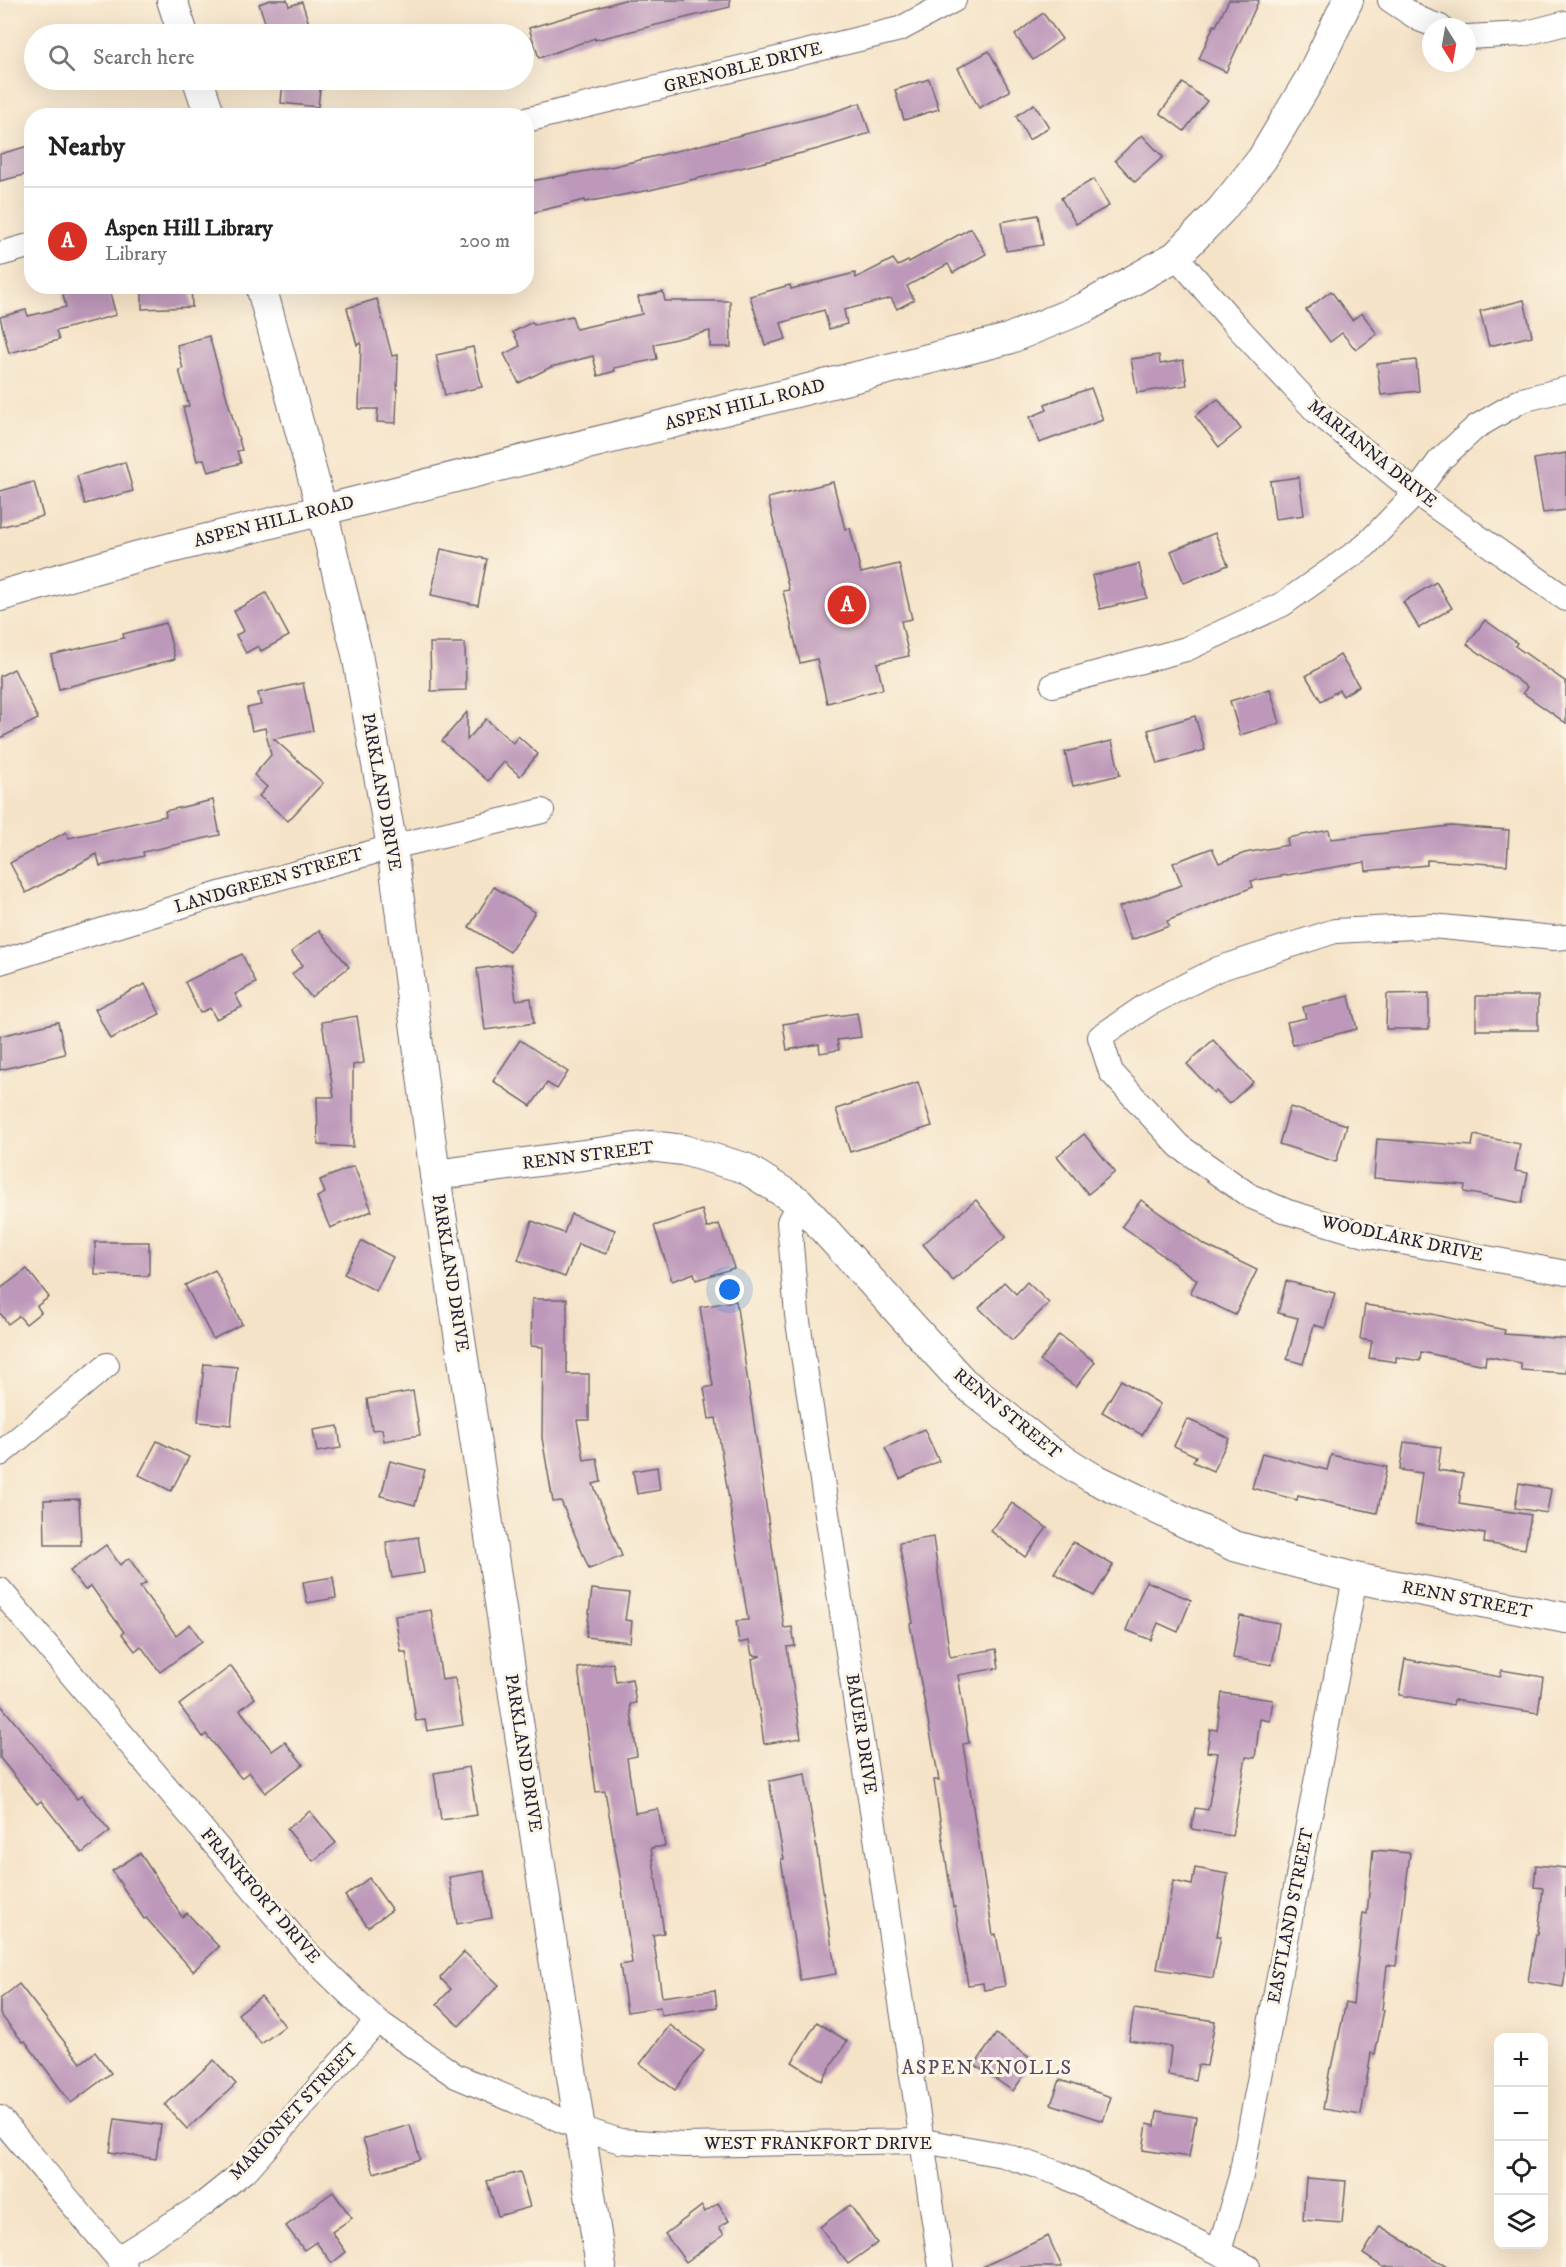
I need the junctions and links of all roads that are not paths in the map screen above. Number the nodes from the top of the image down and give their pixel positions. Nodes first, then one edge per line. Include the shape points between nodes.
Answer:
1 (172, 0) edge
2 (954, 0) edge
3 (1348, 0) edge
4 (1389, 0) edge
5 (1422, 20) edge
6 (1566, 23) edge
7 (180, 24) edge
8 (1476, 37) edge
9 (201, 90) edge
10 (207, 108) edge
11 (534, 118) edge
12 (24, 247) edge
13 (0, 254) edge
14 (1176, 256) junction
15 (263, 294) edge
16 (1566, 389) edge
17 (1416, 493) junction
18 (322, 510) junction
19 (0, 596) edge
20 (1566, 599) edge
21 (1053, 686) dead end
22 (542, 811) dead end
23 (392, 847) junction
24 (1566, 937) edge
25 (0, 962) edge
26 (435, 1175) junction
27 (799, 1202) junction
28 (1566, 1273) edge
29 (106, 1365) dead end
30 (0, 1454) edge
31 (1355, 1578) junction
32 (0, 1590) edge
33 (1566, 1618) edge
34 (377, 2021) junction
35 (0, 2118) edge
36 (580, 2127) junction
37 (923, 2141) junction
38 (1219, 2251) junction
39 (122, 2262) edge
40 (601, 2267) edge
41 (941, 2267) edge
42 (1248, 2267) edge

1 - 7 street
2 - 11 street, GRENOBLE DRIVE via 900,30
3 - 14 street, ASPEN HILL ROAD via 1311,77 1262,159 1221,210
4 - 5 street
6 - 8 street via 1523,34
9 - 10 street
12 - 13 street
14 - 17 street, MARIANNA DRIVE via 1316,411
14 - 18 street, ASPEN HILL ROAD via 1084,308 1008,339
15 - 18 street, PARKLAND DRIVE
16 - 17 street via 1522,400 1476,427 1440,460
17 - 20 street, MARIANNA DRIVE
17 - 21 street via 1365,546 1283,604 1186,649
18 - 19 street, ASPEN HILL ROAD
18 - 23 street, PARKLAND DRIVE via 357,654
22 - 23 street, LANDGREEN STREET
23 - 25 street, LANDGREEN STREET via 223,893
23 - 26 street, PARKLAND DRIVE
24 - 28 street, WOODLARK DRIVE via 1432,926 1335,931 1218,969 1147,1005 1100,1037 1111,1072 1179,1146 1250,1196 1365,1235
26 - 27 street, RENN STREET via 650,1146 683,1150 745,1168
26 - 36 street, PARKLAND DRIVE
27 - 31 street, RENN STREET via 963,1382 1049,1451 1091,1478 1234,1546
27 - 37 street, BAUER DRIVE via 789,1222 797,1315
29 - 30 street
31 - 33 street, RENN STREET
31 - 38 street, EASTLAND STREET via 1241,2176
32 - 34 street, FRANKFORT DRIVE via 304,1951
34 - 36 street, FRANKFORT DRIVE via 456,2076
34 - 39 street, MARIONET STREET via 248,2168
35 - 39 street
36 - 37 street, WEST FRANKFORT DRIVE via 620,2141 684,2145
36 - 40 street, PARKLAND DRIVE
37 - 38 street, WEST FRANKFORT DRIVE via 1003,2155 1058,2173
37 - 41 street, BAUER DRIVE
38 - 42 street, WEST FRANKFORT DRIVE

